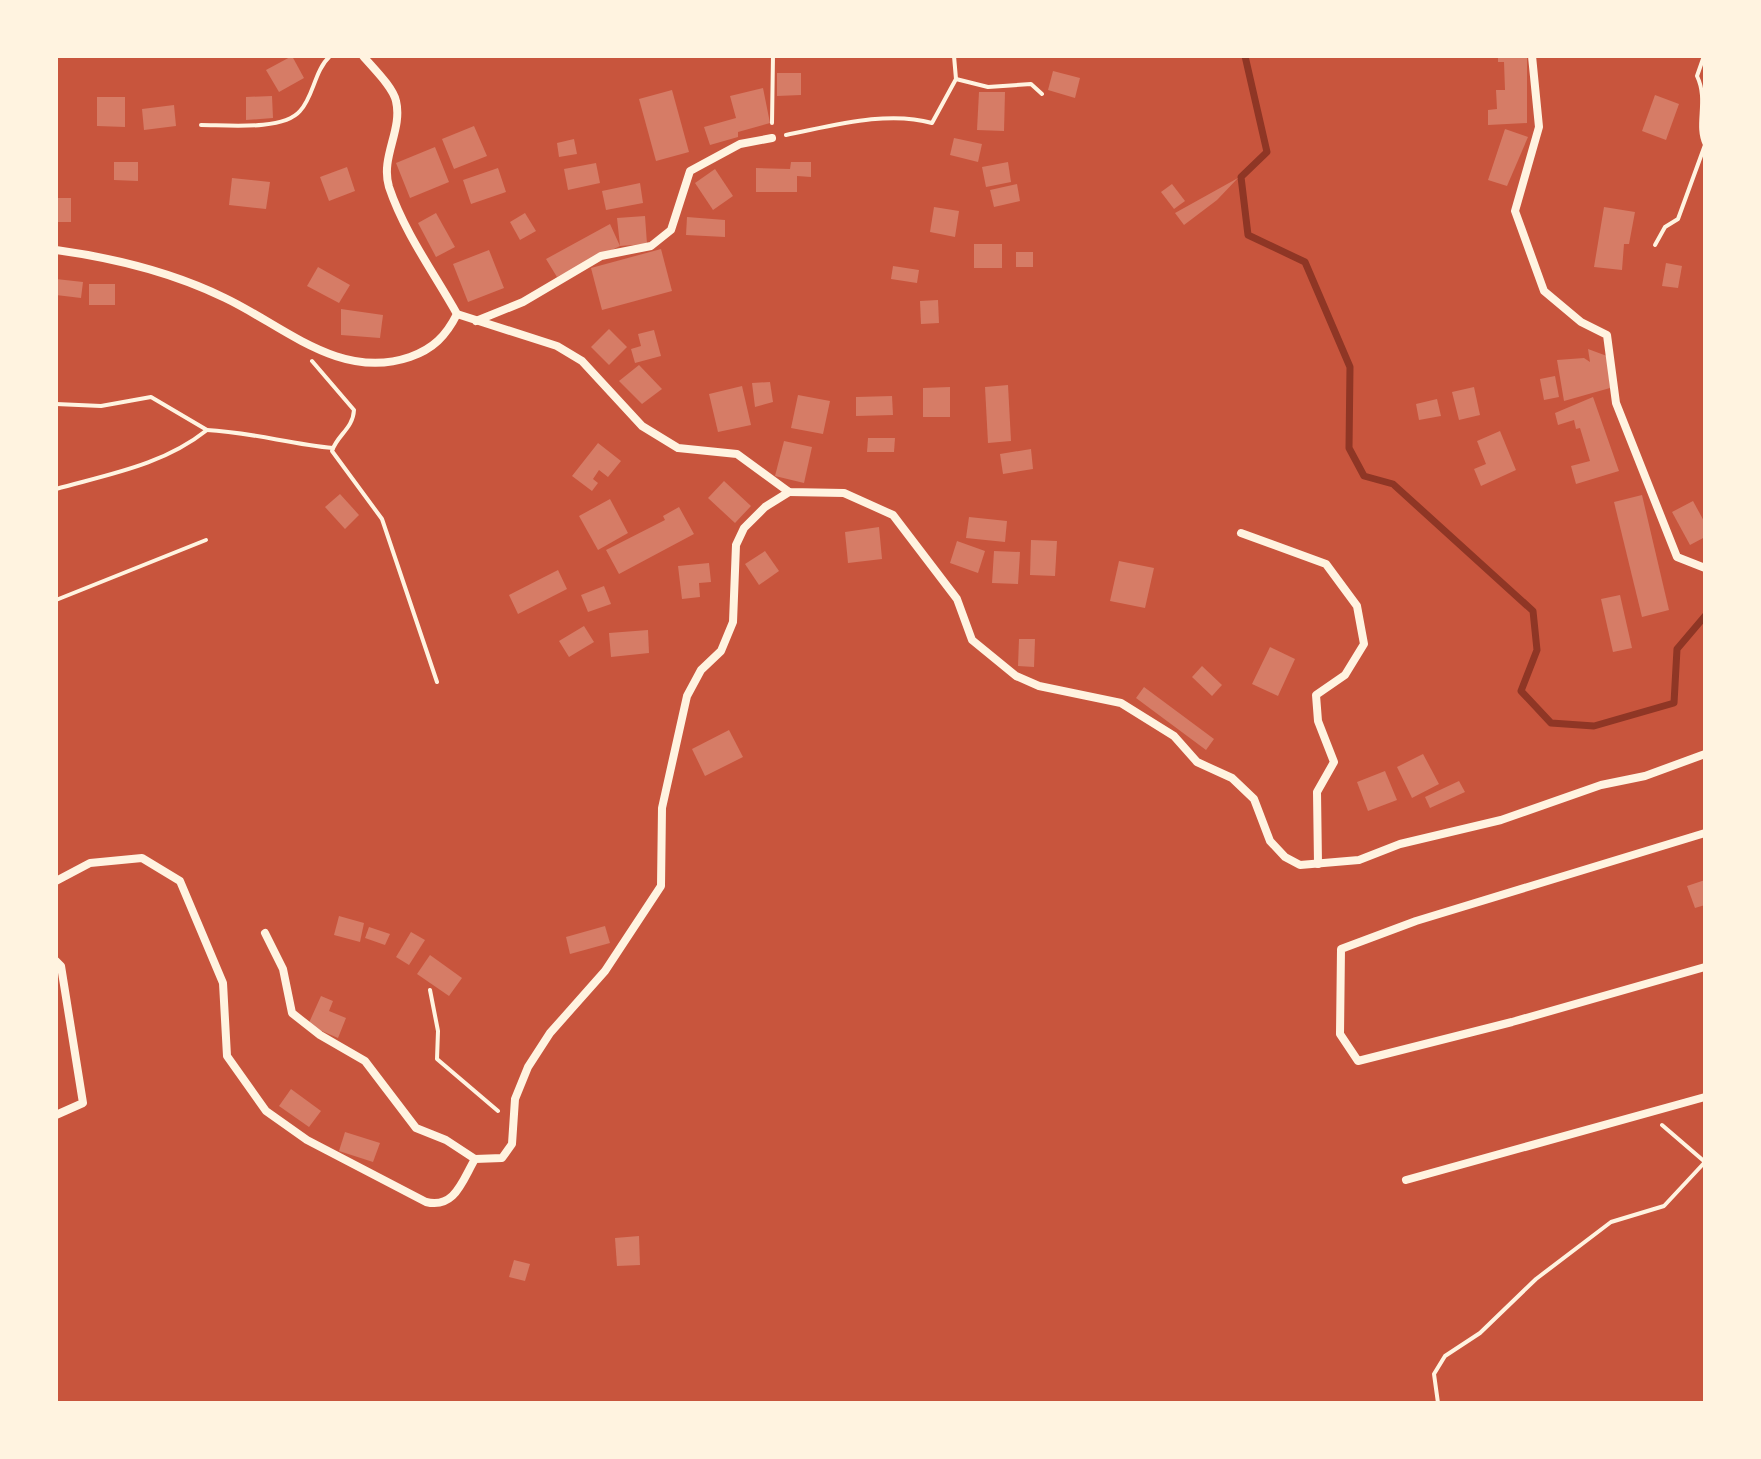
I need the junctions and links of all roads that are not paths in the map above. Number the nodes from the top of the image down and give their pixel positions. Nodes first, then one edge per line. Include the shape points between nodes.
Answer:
1 (363, 56) edge
2 (1532, 56) edge
3 (772, 138) road end
4 (56, 250) edge
5 (457, 314) junction
6 (476, 321) junction
7 (789, 492) junction
8 (1241, 533) dead end
9 (1705, 568) edge
10 (1705, 754) edge
11 (1705, 833) edge
12 (1318, 864) junction
13 (56, 881) edge
14 (265, 933) dead end
15 (56, 961) edge
16 (1705, 967) edge
17 (1705, 1097) edge
18 (56, 1115) edge
19 (475, 1159) junction
20 (1406, 1180) dead end

1 - 5 street via 396,99 388,183
2 - 9 street via 1539,127 1515,211 1544,291 1581,322 1607,335 1616,403 1677,557
3 - 6 street via 740,144 690,171 671,230 651,246 601,256 523,302
4 - 5 street via 115,258 224,297 312,348 355,362 382,365 425,352 446,334
5 - 6 street
6 - 7 street via 557,346 582,361 642,426 678,448 737,454
7 - 12 street via 844,493 893,515 957,599 972,640 1039,686 1121,703 1142,715 1174,736 1197,762 1232,778 1254,799 1270,841 1285,857 1300,865
7 - 19 street via 765,507 736,545 733,622 721,651 701,670 687,696 680,724 662,808 661,886 605,971 550,1033 528,1067 515,1099 512,1144 502,1158
8 - 12 street via 1326,564 1357,606 1364,644 1345,675 1316,695 1318,721 1334,762 1317,792
10 - 12 street via 1501,820 1400,844 1359,860
11 - 16 street via 1341,949 1340,1034 1358,1061
13 - 19 street via 90,863 142,858 180,881 223,983 227,1056 266,1111 307,1140 440,1206 451,1201
14 - 19 street via 283,969 292,1013 365,1061 416,1128
15 - 18 street via 83,1103
17 - 20 street

